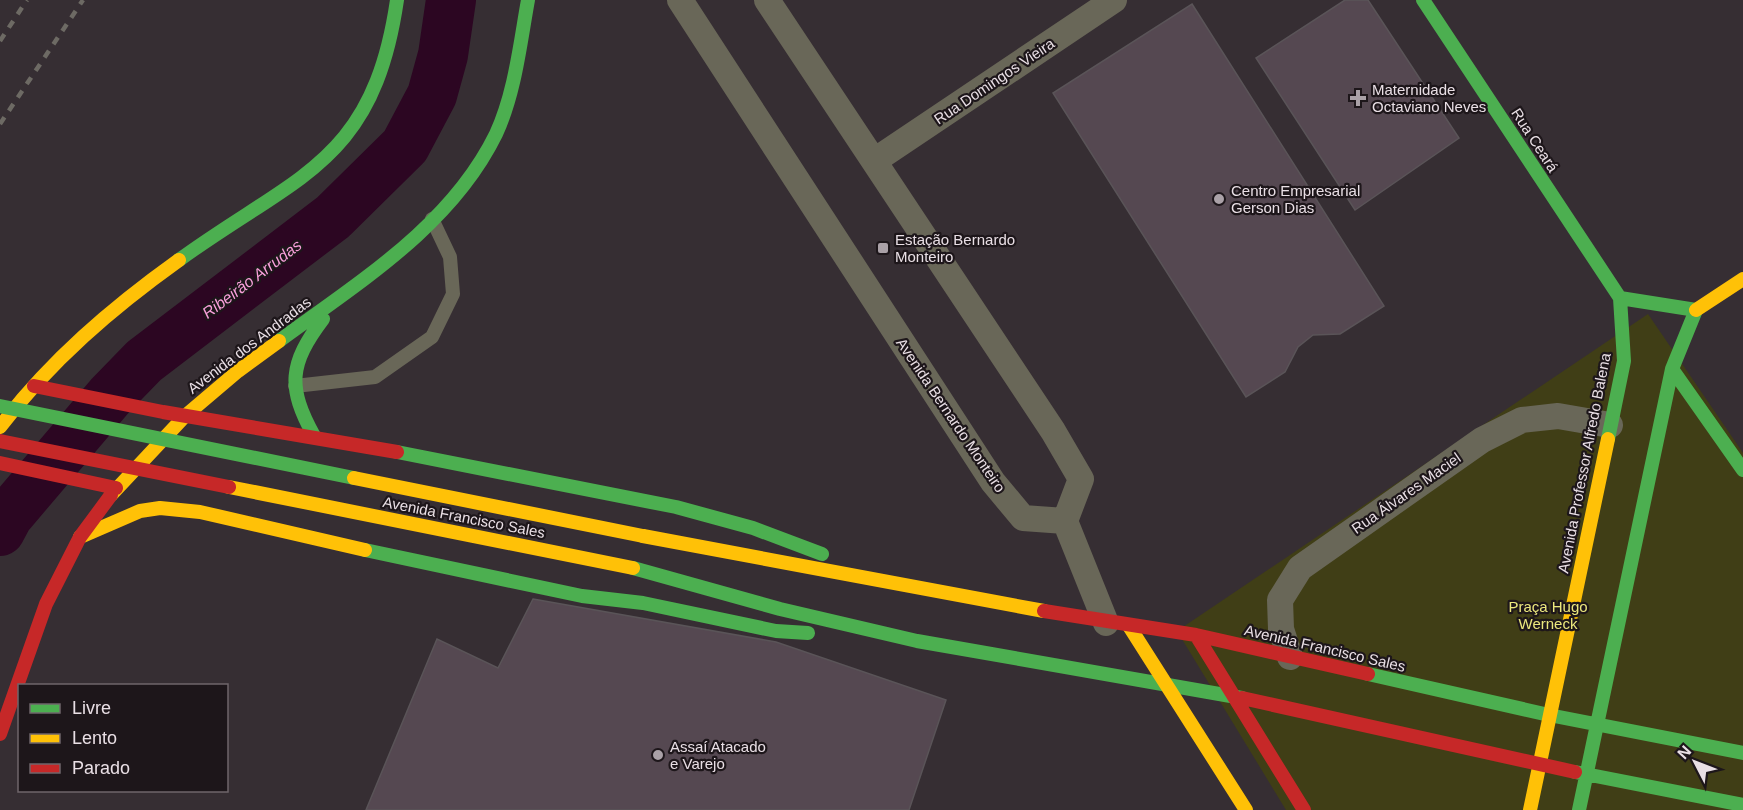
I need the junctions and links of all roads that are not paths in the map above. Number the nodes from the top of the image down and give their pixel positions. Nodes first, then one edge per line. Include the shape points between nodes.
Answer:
1 (397, 0) edge
2 (528, 0) edge
3 (680, 0) edge
4 (767, 0) edge
5 (1113, 0) edge
6 (1423, 0) edge
7 (874, 161) junction
8 (432, 219) junction
9 (1743, 279) edge
10 (342, 296) junction
11 (1620, 298) junction
12 (1696, 310) junction
13 (1667, 369) junction
14 (34, 386) junction
15 (293, 386) junction
16 (0, 406) edge
17 (184, 416) junction
18 (1610, 425) junction
19 (0, 427) edge
20 (314, 436) junction
21 (0, 441) edge
22 (383, 451) junction
23 (453, 462) junction
24 (7, 464) edge
25 (1743, 470) edge
26 (116, 488) junction
27 (1065, 521) junction
28 (80, 537) junction
29 (349, 548) junction
30 (436, 567) junction
31 (899, 584) junction
32 (1118, 624) junction
33 (1196, 635) junction
34 (917, 641) junction
35 (1290, 657) junction
36 (1166, 684) junction
37 (1232, 696) junction
38 (1549, 715) junction
39 (1598, 725) junction
40 (0, 734) edge
41 (1743, 753) edge
42 (1539, 764) junction
43 (1587, 775) junction
44 (1743, 805) edge
45 (1246, 810) edge
46 (1304, 810) edge
47 (1530, 810) edge
48 (1580, 810) edge

1 - 14 street via 383,69 362,113 323,162 191,251 92,329
2 - 8 street, Avenida dos Andradas via 513,81 496,133 467,181
3 - 27 street, Avenida Bernardo Monteiro via 993,482 1023,518
4 - 7 street
5 - 7 street, Rua Domingos Vieira
6 - 11 street, Rua Ceará
7 - 27 street via 1081,479
8 - 10 street, Avenida dos Andradas via 406,248
8 - 15 lane via 450,257 453,294 432,337 375,377
9 - 12 street
10 - 15 street via 299,355 292,370
10 - 17 street, Avenida dos Andradas via 238,371
11 - 12 street
11 - 18 street, Avenida Professor Alfredo Balena via 1629,362
12 - 13 street
13 - 25 street
13 - 39 street
14 - 17 street, Avenida Francisco Sales
14 - 19 street
15 - 20 street via 298,409
16 - 31 street, Avenida Francisco Sales, bridge
17 - 20 street, Avenida Francisco Sales
17 - 26 street, Avenida dos Andradas
18 - 35 street, Rua Álvares Maciel via 1558,416 1522,420 1482,440 1299,568 1280,600 1281,628
18 - 38 street, Avenida Professor Alfredo Balena
20 - 22 street, Avenida Francisco Sales
21 - 34 street, Avenida Francisco Sales, bridge via 633,568 780,609
22 - 23 street, Avenida Francisco Sales
22 - 29 street via 397,468 401,495 393,520 377,536
23 - 30 street via 438,476 428,494 423,518
23 - 31 street, Avenida Francisco Sales via 676,507 753,528
24 - 26 street
26 - 28 street, Avenida dos Andradas
27 - 32 street
28 - 29 street, Avenida Francisco Sales via 140,511 160,508 200,512
28 - 40 street, Avenida dos Andradas via 46,604
29 - 30 street, Avenida Francisco Sales
30 - 34 street, Avenida Francisco Sales via 777,631
31 - 32 street, Avenida Francisco Sales
32 - 33 street, Avenida Francisco Sales
32 - 36 street
33 - 35 street, Avenida Francisco Sales
33 - 37 street
34 - 36 street, Avenida Francisco Sales
35 - 38 street, Avenida Francisco Sales
36 - 37 street, Avenida Francisco Sales
36 - 45 street
37 - 42 street, Avenida Francisco Sales
37 - 46 street
38 - 39 street, Avenida Francisco Sales
38 - 42 street, Avenida Professor Alfredo Balena
39 - 41 street, Avenida Francisco Sales
39 - 43 street
42 - 43 street, Avenida Francisco Sales
42 - 47 street, Avenida Professor Alfredo Balena
43 - 44 street, Avenida Francisco Sales
43 - 48 street

